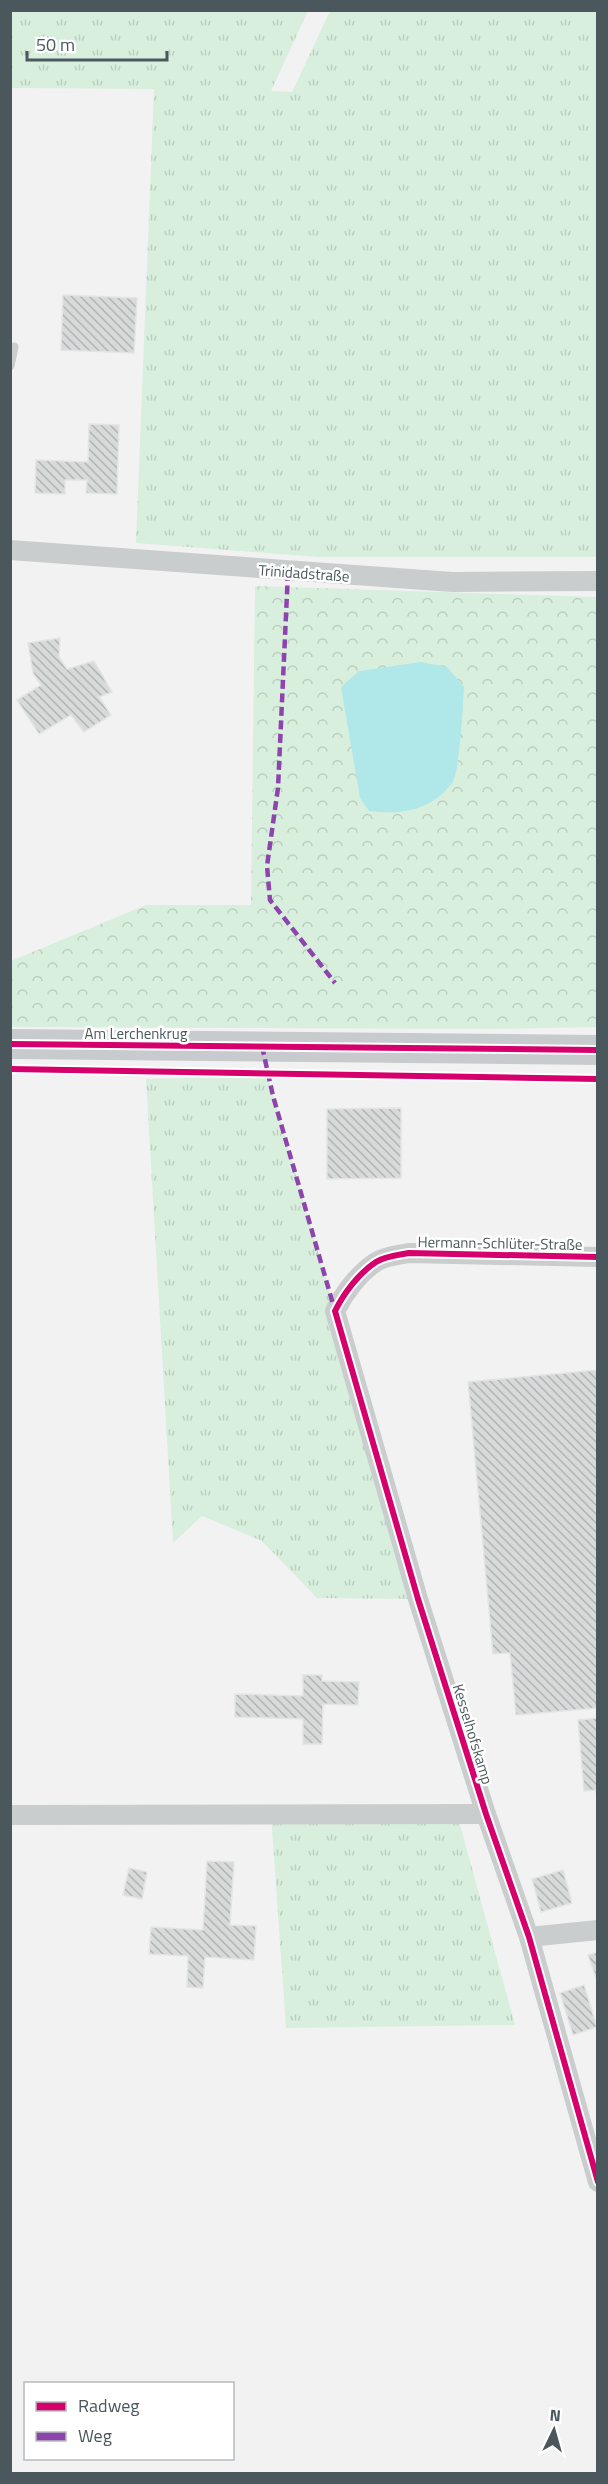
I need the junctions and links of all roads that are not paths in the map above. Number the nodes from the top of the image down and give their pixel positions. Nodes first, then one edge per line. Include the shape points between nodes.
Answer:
1 (14, 347) dead end
2 (10, 366) edge
3 (10, 550) edge
4 (597, 581) edge
5 (10, 1044) edge
6 (597, 1050) edge
7 (597, 1257) edge
8 (344, 1294) joint
9 (486, 1814) junction
10 (10, 1815) edge
11 (597, 1930) edge
12 (529, 1937) junction
13 (597, 2182) edge

1 - 2 lane
3 - 4 street, Trinidadstraße via 452,582
5 - 6 main road, Am Lerchenkrug
7 - 8 street, Hermann-Schlüter-Straße via 410,1253 377,1262
8 - 9 street, Kesselhofskamp via 335,1311 418,1599
9 - 10 street
9 - 12 street, Kesselhofskamp
11 - 12 street
12 - 13 street, Kesselhofskamp

